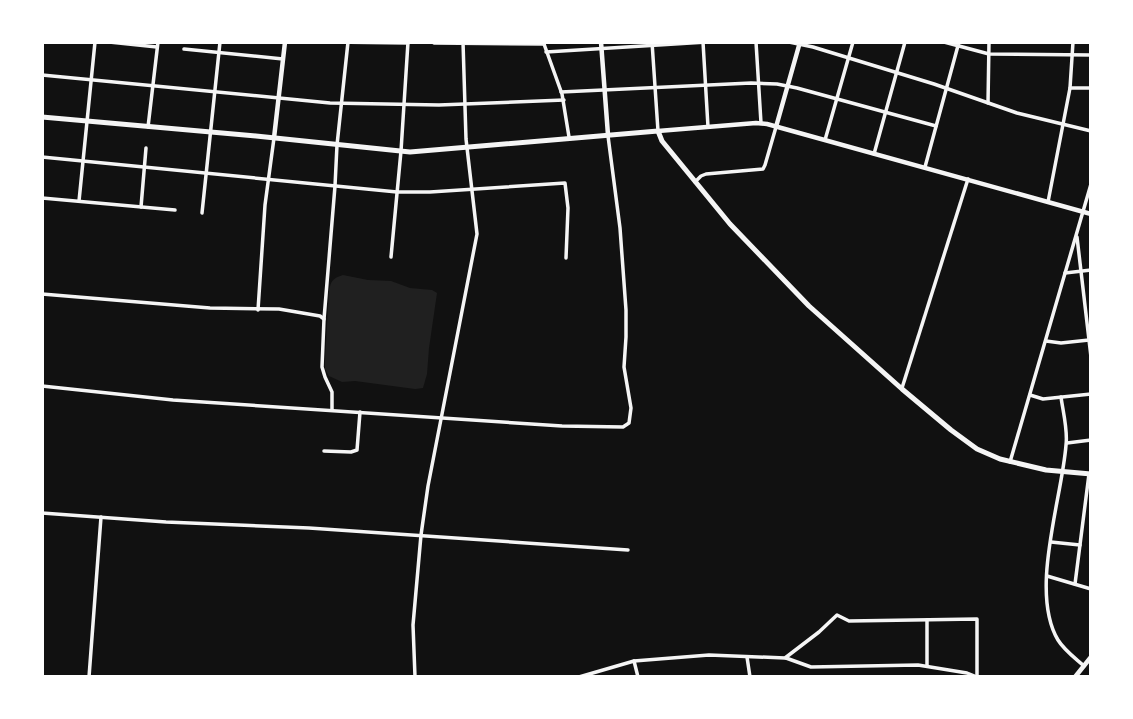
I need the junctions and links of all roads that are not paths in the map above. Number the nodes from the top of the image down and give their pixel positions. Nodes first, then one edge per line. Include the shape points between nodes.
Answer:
1 (95, 42) edge
2 (109, 42) edge
3 (219, 42) edge
4 (285, 42) edge
5 (331, 42) edge
6 (348, 42) edge
7 (408, 42) edge
8 (601, 42) edge
9 (704, 42) edge
10 (756, 42) edge
11 (789, 42) edge
12 (853, 42) edge
13 (905, 42) edge
14 (944, 42) edge
15 (989, 42) edge
16 (1073, 42) edge
17 (435, 43) edge
18 (463, 43) edge
19 (543, 43) edge
20 (800, 43) edge
21 (157, 44) edge
22 (652, 44) edge
23 (959, 44) edge
24 (184, 49) dead end
25 (601, 49) junction
26 (546, 52) junction
27 (219, 53) junction
28 (989, 54) junction
29 (1073, 55) junction
30 (1091, 55) edge
31 (848, 57) junction
32 (284, 59) junction
33 (896, 72) junction
34 (42, 75) edge
35 (91, 80) junction
36 (758, 83) junction
37 (705, 84) junction
38 (151, 86) junction
39 (788, 86) junction
40 (655, 87) junction
41 (946, 88) junction
42 (1070, 88) junction
43 (1091, 88) edge
44 (604, 89) junction
45 (215, 92) junction
46 (561, 92) junction
47 (279, 99) junction
48 (837, 99) junction
49 (564, 100) junction
50 (341, 104) junction
51 (465, 104) junction
52 (988, 104) junction
53 (404, 105) junction
54 (885, 112) junction
55 (42, 117) edge
56 (87, 121) junction
57 (761, 123) junction
58 (1063, 125) junction
59 (936, 126) junction
60 (148, 127) junction
61 (708, 127) junction
62 (776, 127) junction
63 (658, 131) junction
64 (1091, 131) edge
65 (211, 132) junction
66 (608, 136) junction
67 (274, 138) junction
68 (570, 139) junction
69 (825, 140) junction
70 (337, 145) junction
71 (146, 148) dead end
72 (467, 148) junction
73 (401, 151) junction
74 (873, 154) junction
75 (42, 157) edge
76 (83, 161) junction
77 (144, 167) junction
78 (925, 167) junction
79 (206, 173) junction
80 (269, 179) junction
81 (968, 180) junction
82 (695, 182) junction
83 (1091, 184) edge
84 (335, 186) junction
85 (472, 189) junction
86 (397, 192) junction
87 (42, 198) edge
88 (79, 201) junction
89 (1048, 203) junction
90 (141, 207) junction
91 (175, 210) dead end
92 (1083, 212) junction
93 (202, 213) dead end
94 (1091, 214) edge
95 (1076, 235) junction
96 (391, 257) dead end
97 (566, 258) dead end
98 (1091, 270) edge
99 (1081, 271) junction
100 (1065, 273) junction
101 (42, 294) edge
102 (258, 310) junction
103 (324, 319) junction
104 (1090, 340) edge
105 (1046, 341) junction
106 (1091, 357) edge
107 (42, 386) edge
108 (901, 389) junction
109 (1091, 394) edge
110 (1030, 396) junction
111 (1061, 397) junction
112 (332, 411) junction
113 (360, 412) junction
114 (442, 418) junction
115 (1091, 440) edge
116 (1067, 443) junction
117 (324, 451) dead end
118 (1010, 462) junction
119 (1062, 471) junction
120 (1090, 474) edge
121 (42, 513) edge
122 (101, 517) junction
123 (421, 535) junction
124 (1051, 542) junction
125 (1080, 545) junction
126 (628, 550) dead end
127 (1047, 576) junction
128 (1075, 584) junction
129 (1091, 589) edge
130 (927, 620) junction
131 (747, 657) junction
132 (785, 658) junction
133 (1091, 658) edge
134 (634, 661) junction
135 (927, 666) junction
136 (1084, 666) junction
137 (89, 677) edge
138 (415, 677) edge
139 (579, 677) edge
140 (638, 677) edge
141 (750, 677) edge
142 (977, 677) edge
143 (1075, 677) edge

1 - 35 street
2 - 21 street
3 - 27 street
4 - 32 main road
5 - 6 street
6 - 7 street
6 - 50 street
7 - 53 street
8 - 25 main road
9 - 22 street
9 - 37 street
10 - 36 street
11 - 20 street
12 - 31 street
13 - 33 street
14 - 23 street
15 - 28 street
16 - 29 street
17 - 18 street
18 - 19 street
18 - 51 street
19 - 26 street
20 - 31 street
20 - 39 main road
21 - 38 street
22 - 25 street
22 - 40 street
23 - 28 street
23 - 41 street
24 - 27 street
25 - 26 street
25 - 44 main road
26 - 46 street
27 - 32 street
27 - 45 street
28 - 29 street
28 - 52 street
29 - 30 street
29 - 42 street
31 - 33 street
31 - 48 street
32 - 47 main road
33 - 41 street
33 - 54 street
34 - 35 street
35 - 38 street
35 - 56 street
36 - 37 street
36 - 39 street
36 - 57 street
37 - 40 street
37 - 61 street
38 - 45 street
38 - 60 street
39 - 48 street
39 - 62 main road
40 - 44 street
40 - 63 street
41 - 52 street
41 - 59 street
42 - 43 street
42 - 58 street
44 - 46 street
44 - 66 main road
45 - 47 street
45 - 65 street
46 - 49 street
47 - 50 street
47 - 67 main road
48 - 54 street
48 - 69 street
49 - 51 street
49 - 68 street
50 - 53 street
50 - 70 street
51 - 53 street
51 - 72 street
52 - 58 street
53 - 73 street
54 - 59 street
54 - 74 street
55 - 56 main road
56 - 60 main road
56 - 76 street
57 - 61 main road
57 - 62 main road
58 - 64 street
58 - 89 street
59 - 78 street
60 - 65 main road
61 - 63 main road
62 - 69 main road
62 - 82 street via 763,169 706,174
63 - 66 main road
63 - 82 main road
65 - 67 main road
65 - 79 street
66 - 68 main road
66 - 114 street via 620,228 629,423 623,427 562,426
67 - 70 main road
67 - 80 street
68 - 72 main road
69 - 74 main road
70 - 73 main road
70 - 84 street
71 - 77 street
72 - 73 main road
72 - 85 street
73 - 86 street
74 - 78 main road
75 - 76 street
76 - 77 street
76 - 88 street
77 - 79 street
77 - 90 street
78 - 81 main road
79 - 80 street
79 - 93 street
80 - 84 street
80 - 102 street
81 - 89 main road
81 - 108 street
82 - 108 main road via 802,299
83 - 92 street
84 - 86 street
84 - 103 street
85 - 86 street
85 - 97 street via 565,183
85 - 114 street via 477,237
86 - 96 street
87 - 88 street
88 - 90 street
89 - 92 main road
90 - 91 street
92 - 94 main road
92 - 95 street
95 - 99 street
95 - 100 street
98 - 99 street
99 - 100 street
99 - 104 street
100 - 105 street
101 - 102 street
102 - 103 street via 285,310
103 - 112 street via 322,367 332,392
104 - 105 street
104 - 106 street
105 - 110 street
107 - 112 street
108 - 118 main road via 956,434 988,455
109 - 111 street
110 - 111 street
110 - 118 street
111 - 116 street
112 - 113 street
113 - 114 street
113 - 117 street via 357,450
114 - 123 street
115 - 116 street
116 - 119 street
118 - 119 main road
119 - 120 main road
119 - 124 street
120 - 125 street
121 - 122 street
122 - 123 street
122 - 137 street
123 - 126 street
123 - 138 street via 413,625
124 - 125 street
124 - 127 street
125 - 128 street
127 - 128 street
127 - 136 street via 1055,633
128 - 129 street
130 - 132 street via 849,621 837,615
130 - 135 street
130 - 142 street via 977,619
131 - 132 street
131 - 134 street
131 - 141 street
132 - 135 street via 811,667
133 - 136 main road
134 - 139 street
134 - 140 street
135 - 142 street
136 - 143 main road

